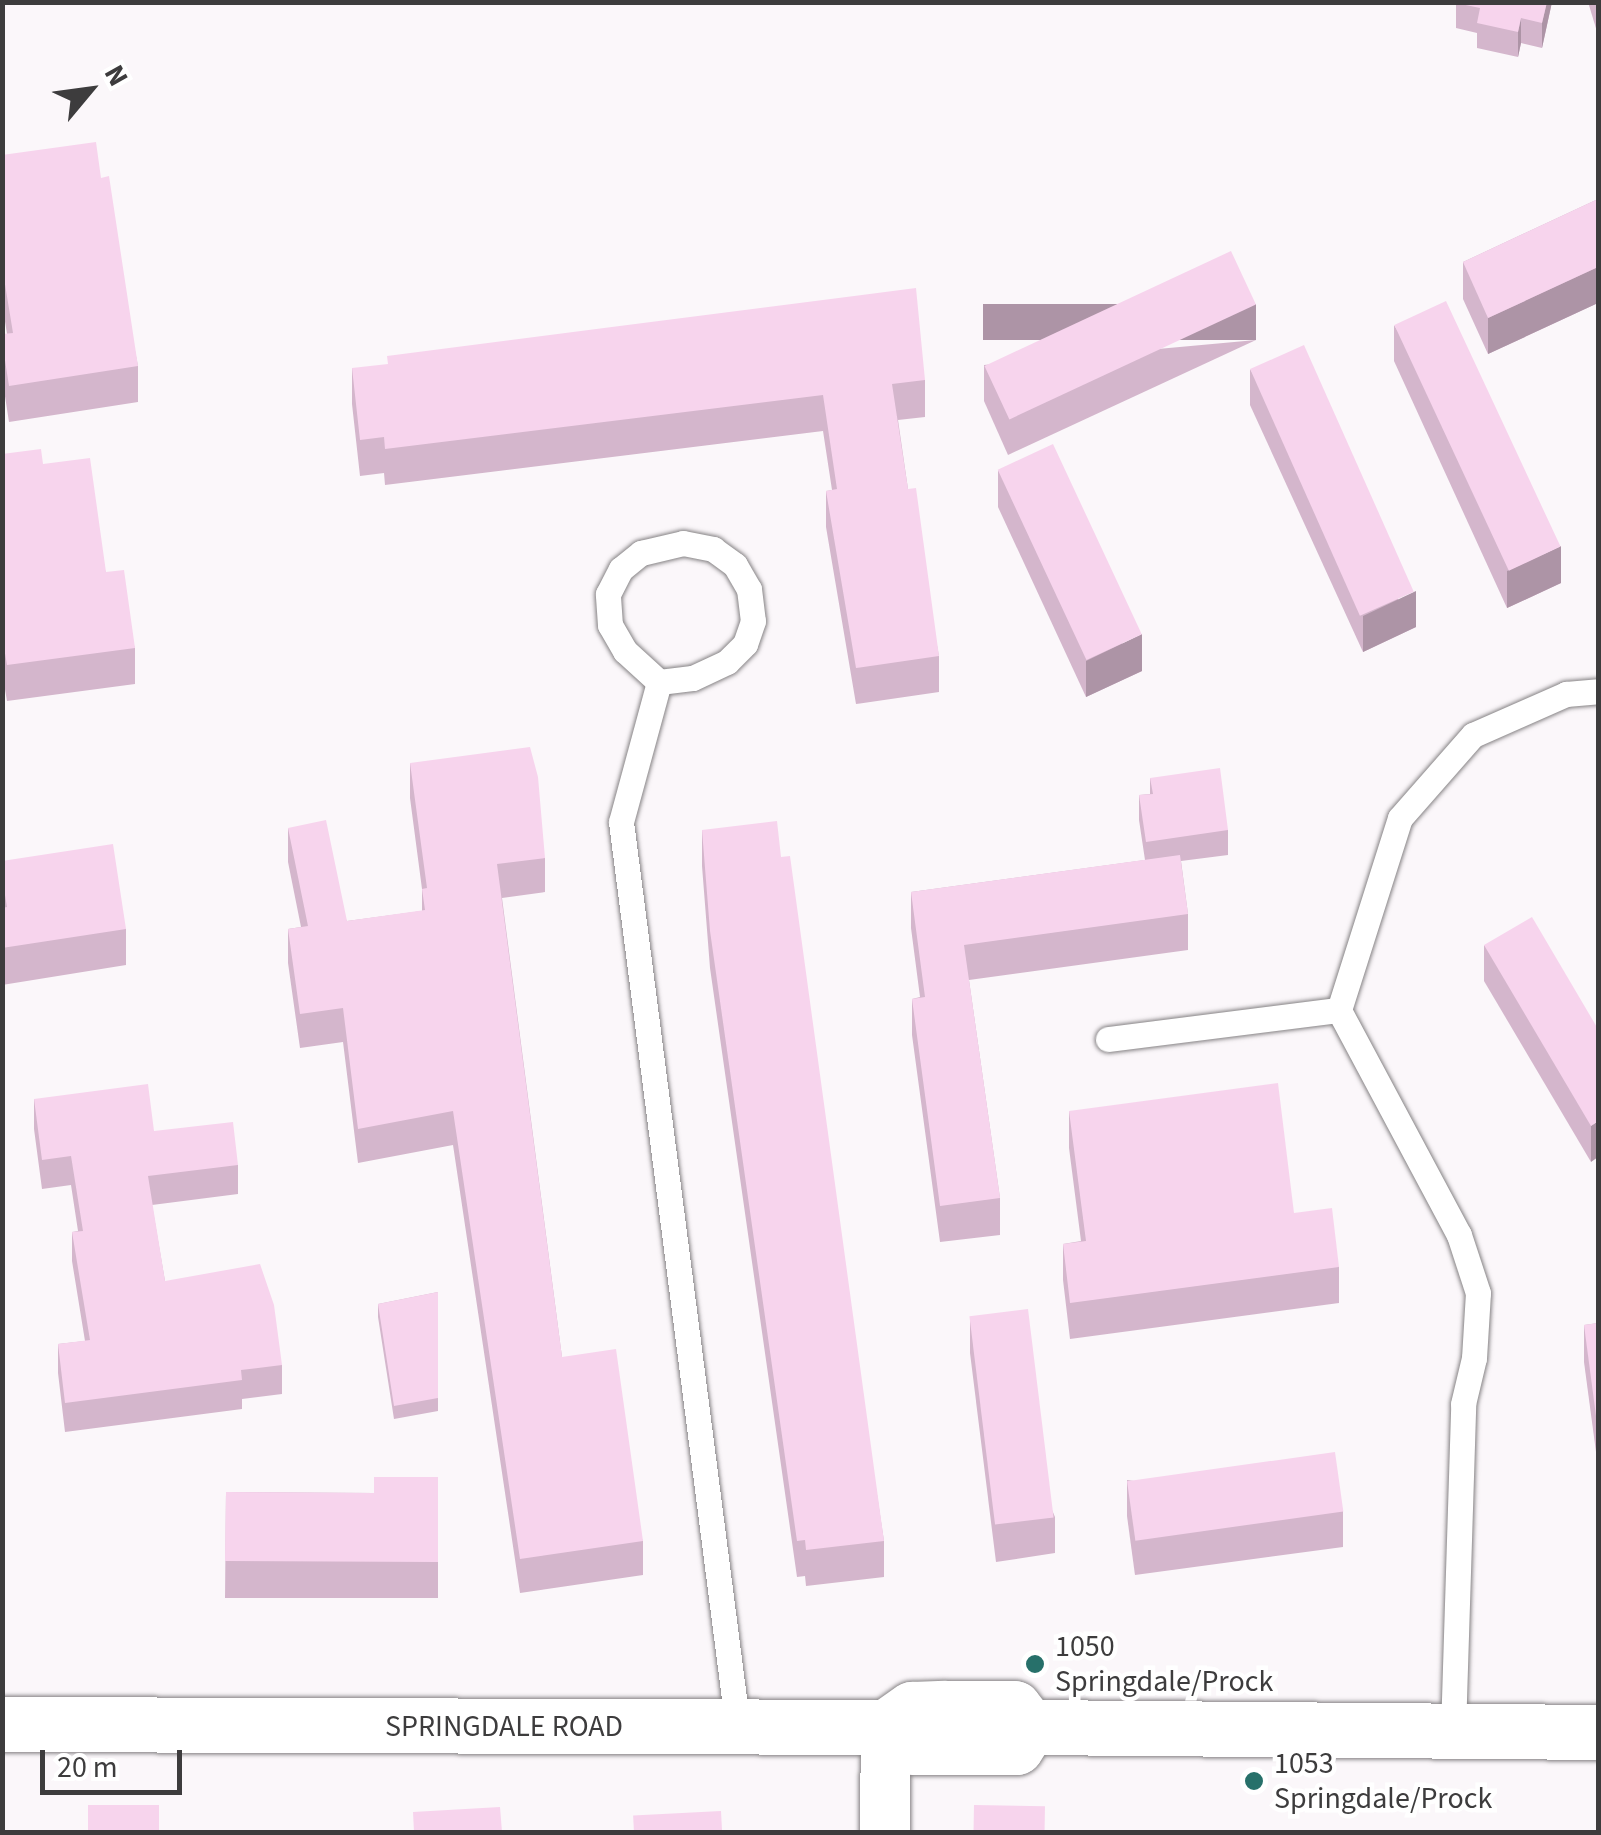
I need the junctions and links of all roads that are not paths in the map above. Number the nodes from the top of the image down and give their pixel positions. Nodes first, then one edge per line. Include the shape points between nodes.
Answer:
1 (659, 682) junction
2 (1598, 691) edge
3 (1338, 1010) junction
4 (1108, 1039) dead end
5 (2, 1724) edge
6 (886, 1728) junction
7 (738, 1729) junction
8 (1453, 1731) junction
9 (1598, 1732) edge
10 (886, 1832) edge

1 - 1 lane via 692,678 745,644 753,621 749,589 735,566 712,550 683,543 641,553 621,568 608,594 617,638
1 - 7 lane via 621,822
2 - 3 lane via 1566,694 1473,734 1400,818
3 - 4 lane
3 - 8 lane via 1459,1235 1478,1293 1474,1358 1462,1404
5 - 7 main road, SPRINGDALE ROAD
6 - 7 main road, SPRINGDALE ROAD
6 - 8 main road, SPRINGDALE ROAD via 912,1709 1014,1708 1029,1727
6 - 10 street
8 - 9 main road, SPRINGDALE ROAD

